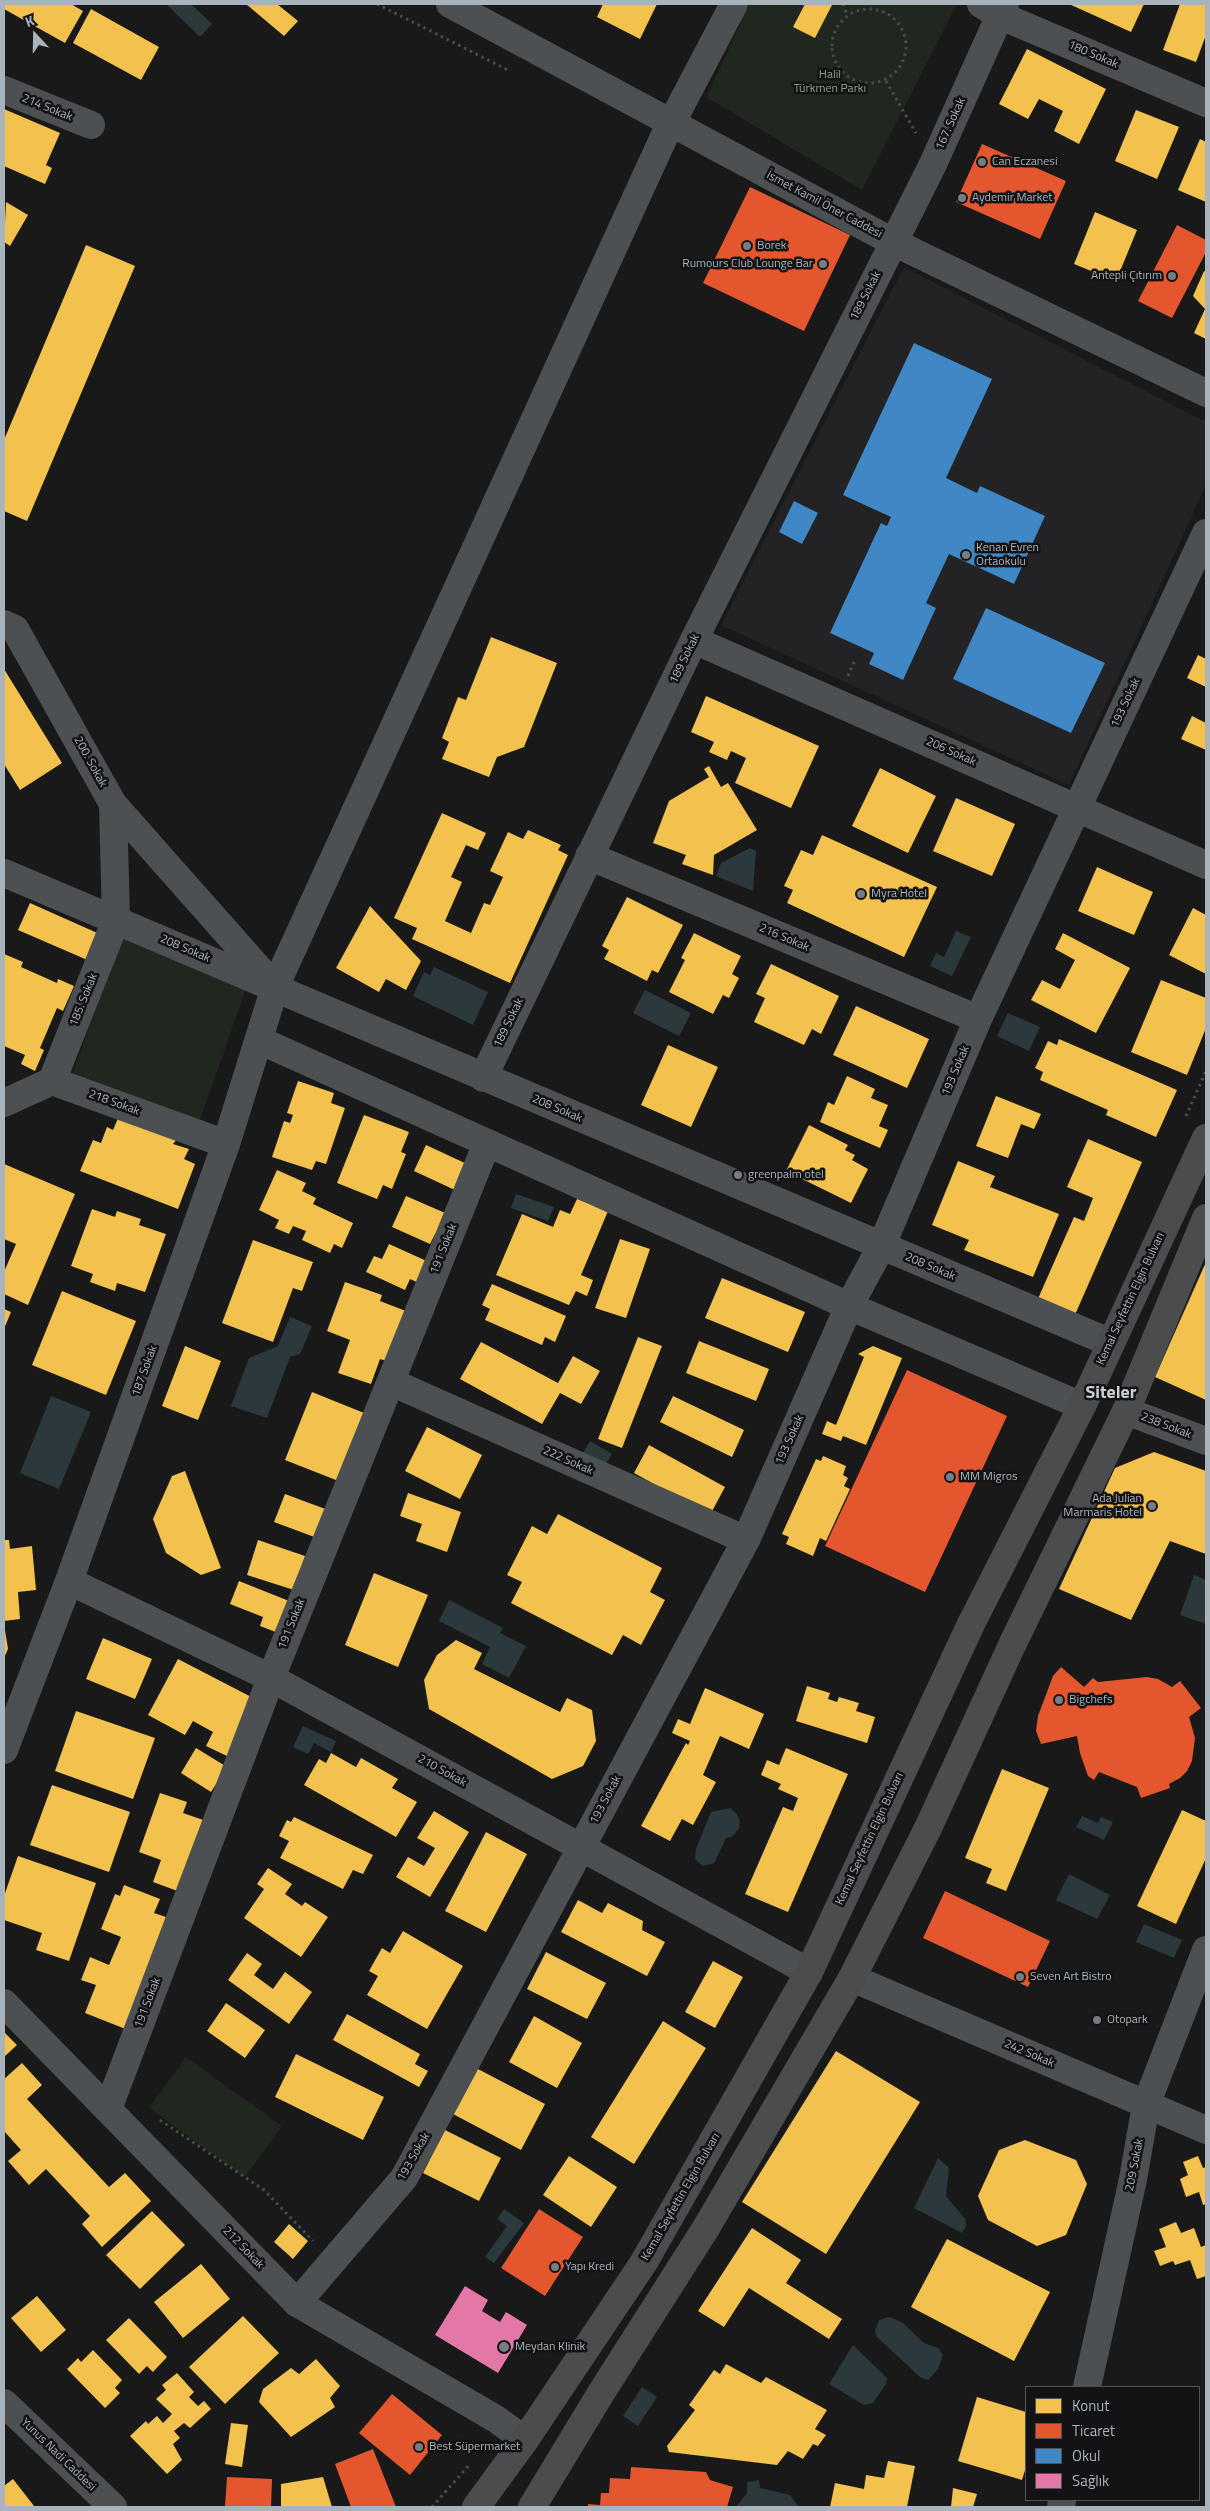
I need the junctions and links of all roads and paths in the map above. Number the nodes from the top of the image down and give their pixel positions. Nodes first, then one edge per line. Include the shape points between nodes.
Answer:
1 (377, 4) edge
2 (450, 4) edge
3 (734, 4) edge
4 (842, 4) edge
5 (995, 8) edge
6 (847, 15) junction
7 (510, 70) dead end
8 (886, 81) junction
9 (4, 90) edge
10 (1206, 103) edge
11 (670, 124) junction
12 (91, 125) dead end
13 (933, 164) junction
14 (893, 242) junction
15 (1206, 393) edge
16 (1206, 534) edge
17 (8, 622) edge
18 (694, 640) junction
19 (113, 804) junction
20 (1076, 807) junction
21 (590, 856) junction
22 (1206, 865) edge
23 (4, 873) edge
24 (116, 920) junction
25 (275, 987) junction
26 (978, 1019) junction
27 (259, 1040) junction
28 (482, 1078) junction
29 (52, 1080) junction
30 (4, 1103) edge
31 (1206, 1138) edge
32 (487, 1143) junction
33 (226, 1144) junction
34 (1206, 1218) edge
35 (881, 1247) junction
36 (849, 1306) junction
37 (1111, 1343) junction
38 (390, 1382) junction
39 (1082, 1406) junction
40 (1126, 1411) junction
41 (1206, 1441) edge
42 (746, 1540) junction
43 (69, 1582) junction
44 (270, 1678) junction
45 (4, 1750) edge
46 (581, 1847) junction
47 (1206, 1950) edge
48 (809, 1972) junction
49 (852, 1978) junction
50 (4, 2003) edge
51 (1146, 2105) junction
52 (108, 2109) junction
53 (156, 2118) dead end
54 (1206, 2130) edge
55 (332, 2262) junction
56 (297, 2303) junction
57 (1087, 2386) edge
58 (4, 2403) edge
59 (525, 2440) junction
60 (113, 2507) edge
61 (476, 2507) edge
62 (532, 2507) edge

1 - 7 path
2 - 11 street, İsmet Kamil Öner Caddesi
3 - 11 street, 187 Sokak
4 - 6 path
5 - 10 street, 180 Sokak
5 - 13 street, 167. Sokak
6 - 8 path via 832,39 833,60 846,77 867,85
6 - 8 path via 876,9 894,17 904,31 907,50 901,68
8 - 13 path
9 - 12 street, 214 Sokak
11 - 14 street, İsmet Kamil Öner Caddesi
11 - 25 street, 187 Sokak
13 - 14 street, 167. Sokak
14 - 15 street, İsmet Kamil Öner Caddesi
14 - 18 street, 189 Sokak
16 - 20 street, 193 Sokak
17 - 19 street, 200. Sokak
18 - 20 street, 206 Sokak
18 - 21 street, 189 Sokak
19 - 24 street, 200. Sokak
19 - 25 street
20 - 22 street, 206 Sokak
20 - 26 street, 193 Sokak
21 - 26 street, 216 Sokak
21 - 28 street, 189 Sokak
23 - 24 street, 208 Sokak
24 - 25 street, 208 Sokak
24 - 29 street, 185. Sokak
25 - 27 street, 187 Sokak
25 - 28 street, 208 Sokak
26 - 35 street, 193 Sokak
27 - 32 street
27 - 33 street, 187 Sokak
28 - 35 street, 208 Sokak
29 - 30 street
29 - 33 street, 218 Sokak
31 - 37 main road, Kemal Seyfettin Elgin Bulvarı
32 - 36 street
32 - 38 street, 191 Sokak
33 - 43 street, 187 Sokak
34 - 40 main road
35 - 36 street, 193 Sokak
35 - 37 street, 208 Sokak
36 - 39 street
36 - 42 street, 193 Sokak
37 - 39 main road, Kemal Seyfettin Elgin Bulvarı
38 - 42 street, 222 Sokak
38 - 44 street, 191 Sokak
39 - 48 main road, Kemal Seyfettin Elgin Bulvarı via 971,1624
40 - 41 street, 238 Sokak
40 - 49 main road via 1012,1645 929,1826
42 - 46 street, 193 Sokak
43 - 44 street, 210 Sokak
43 - 45 street, 187 Sokak
44 - 46 street, 210 Sokak
44 - 52 street, 191 Sokak
46 - 48 street, 210 Sokak
46 - 55 street, 193 Sokak via 404,2178
47 - 51 street, 209 Sokak
48 - 59 main road, Kemal Seyfettin Elgin Bulvarı via 644,2262
49 - 51 street, 242 Sokak
49 - 62 main road via 706,2228 600,2393
50 - 52 street, 212 Sokak
51 - 54 street, 242 Sokak
51 - 57 street, 209 Sokak
52 - 56 street, 212 Sokak
53 - 55 path via 264,2190
55 - 56 street, 193 Sokak
56 - 59 street, 212 Sokak via 496,2419
58 - 60 street, Yunus Nadi Caddesi
59 - 61 main road, Kemal Seyfettin Elgin Bulvarı

